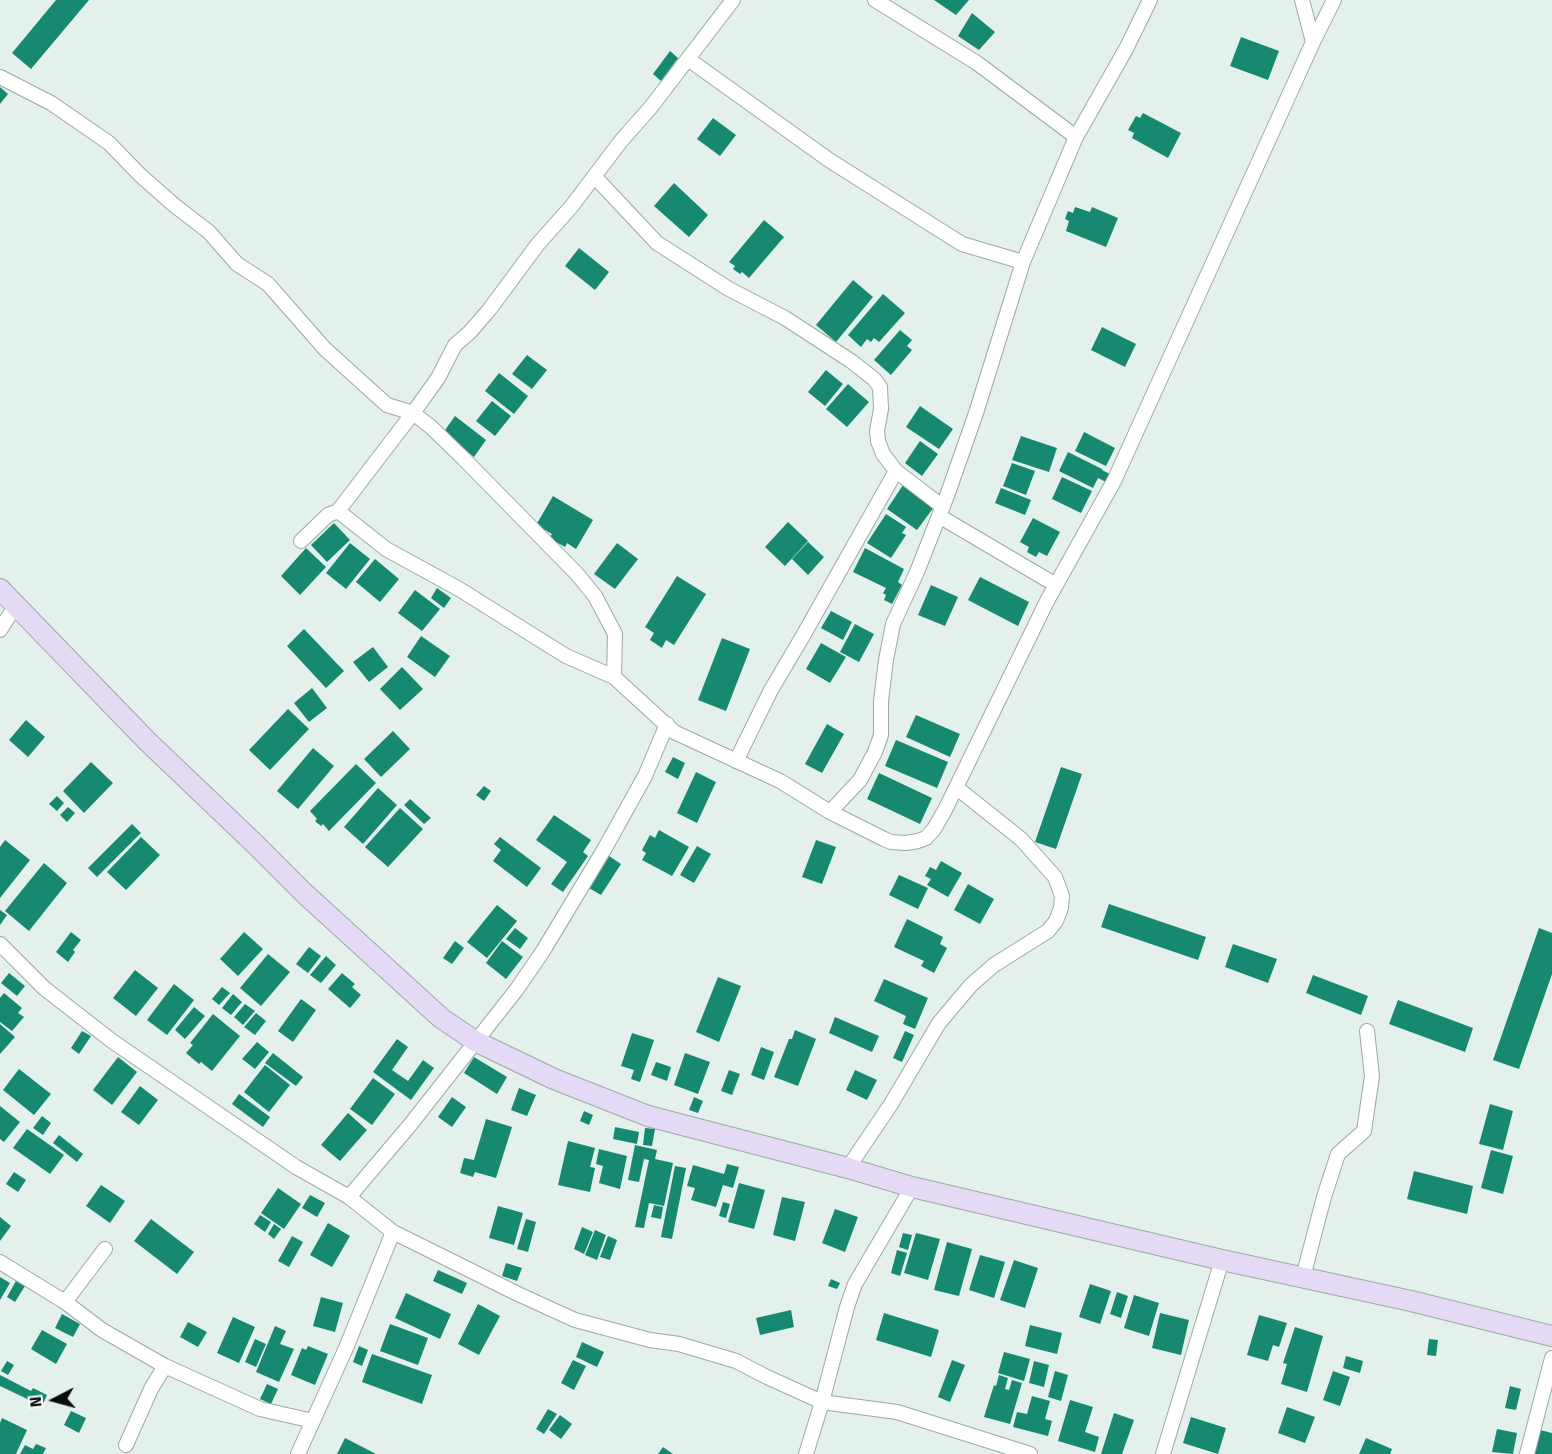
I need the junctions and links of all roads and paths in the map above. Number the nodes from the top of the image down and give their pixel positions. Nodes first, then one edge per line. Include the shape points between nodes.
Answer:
1 (733, 0) edge
2 (875, 0) edge
3 (1150, 0) edge
4 (1302, 0) edge
5 (1335, 0) edge
6 (1313, 42) junction
7 (688, 60) junction
8 (0, 77) edge
9 (1076, 137) junction
10 (595, 177) junction
11 (1023, 262) junction
12 (413, 412) junction
13 (896, 471) junction
14 (339, 511) junction
15 (941, 511) junction
16 (301, 541) dead end
17 (1056, 585) junction
18 (0, 589) edge
19 (16, 605) junction
20 (0, 630) edge
21 (614, 677) junction
22 (667, 724) junction
23 (736, 761) junction
24 (957, 788) junction
25 (830, 812) junction
26 (0, 944) edge
27 (1367, 1031) dead end
28 (475, 1041) junction
29 (848, 1168) junction
30 (912, 1187) junction
31 (350, 1197) junction
32 (393, 1232) junction
33 (105, 1249) dead end
34 (1222, 1260) junction
35 (0, 1262) edge
36 (1303, 1277) junction
37 (65, 1302) junction
38 (1552, 1336) edge
39 (1552, 1358) edge
40 (165, 1366) junction
41 (822, 1402) junction
42 (313, 1421) junction
43 (126, 1445) dead end
44 (298, 1454) edge
45 (807, 1454) edge
46 (1030, 1454) edge
47 (1163, 1454) edge
48 (1527, 1454) edge

1 - 7 street
2 - 9 street via 977,63
3 - 9 street
4 - 6 street
5 - 6 street
6 - 17 street via 1114,481
7 - 10 street
7 - 11 street via 829,160 962,244
8 - 12 street via 51,103 108,143 209,232 237,264 268,284 325,349 387,405
9 - 11 street
10 - 12 street via 489,310 455,345 438,378
10 - 13 street via 657,243 729,289 786,318 874,379 881,397 878,441
11 - 15 street
12 - 14 street
12 - 21 street via 497,492 595,596 615,634
13 - 15 street
13 - 23 street via 771,690
14 - 16 street via 328,515
14 - 21 street via 386,549 567,656
15 - 17 street
15 - 25 street via 893,624 875,752 860,780
17 - 24 street
18 - 19 main road
19 - 20 street
19 - 28 main road via 147,741 304,893 441,1018
21 - 22 street
22 - 23 street via 674,732
22 - 28 street via 645,776 543,951
23 - 25 street via 780,781
24 - 25 street via 934,829 926,838 912,842 891,842
24 - 29 street via 1021,839 1055,877 1062,896 1061,908 1048,931 994,965 939,1023
26 - 31 street via 44,987 112,1041 296,1167
27 - 36 street via 1372,1076 1364,1131 1338,1154
28 - 29 main road via 554,1079 648,1116
28 - 31 street
29 - 30 main road
30 - 34 main road
30 - 41 street via 855,1284
31 - 32 street
32 - 41 street via 575,1320 736,1361
32 - 42 street
33 - 37 street
34 - 36 main road
34 - 47 street
35 - 37 street
36 - 38 main road
37 - 40 street via 102,1330
39 - 48 street
40 - 42 street via 260,1409
40 - 43 street
41 - 45 street
41 - 46 street via 897,1412
42 - 44 street

